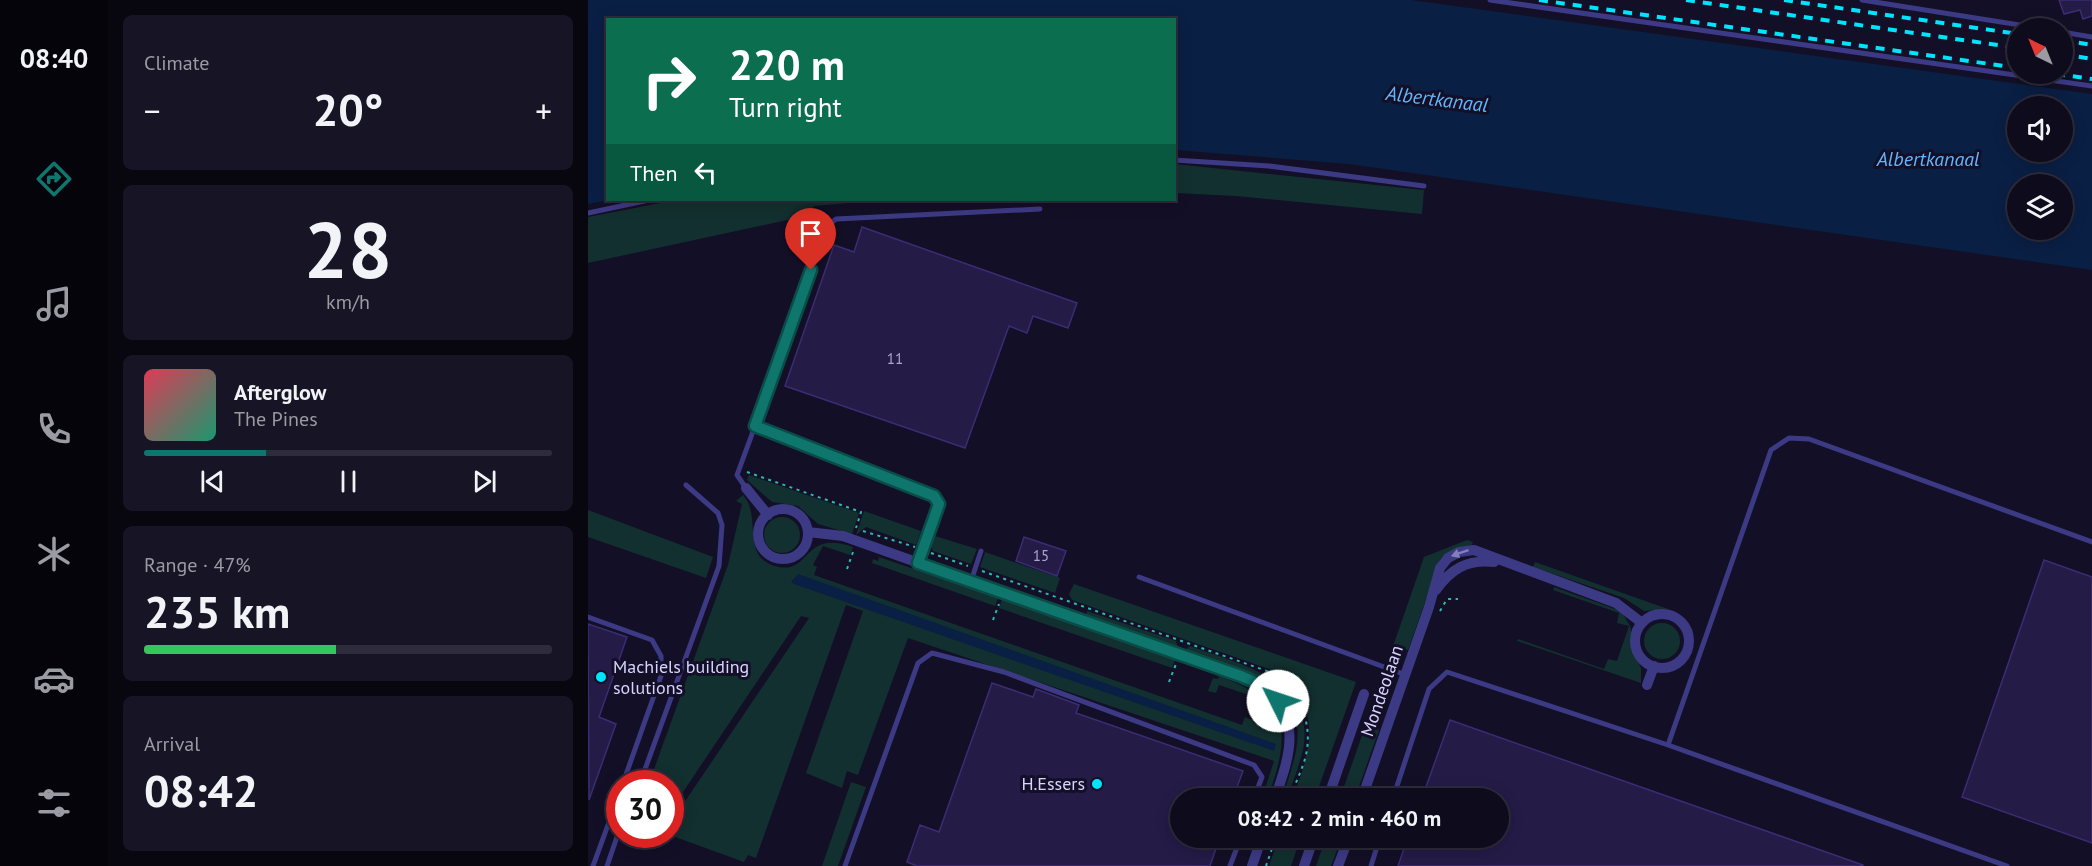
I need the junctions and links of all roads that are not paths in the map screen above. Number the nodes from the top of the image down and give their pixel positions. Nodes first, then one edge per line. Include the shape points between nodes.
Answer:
1 (1490, 0) edge
2 (1862, 0) edge
3 (2007, 23) edge
4 (2073, 34) edge
5 (2092, 37) edge
6 (2092, 86) edge
7 (1176, 160) edge
8 (1424, 186) dead end
9 (644, 201) edge
10 (1040, 209) dead end
11 (588, 213) edge
12 (755, 426) junction
13 (686, 485) dead end
14 (746, 488) joint
15 (768, 515) junction
16 (808, 532) junction
17 (2092, 542) edge
18 (981, 551) dead end
19 (918, 563) junction
20 (1138, 577) dead end
21 (970, 581) junction
22 (588, 617) edge
23 (1642, 623) junction
24 (1654, 666) junction
25 (1406, 675) junction
26 (1647, 685) dead end
27 (1364, 694) dead end
28 (1668, 745) junction
29 (628, 770) edge
30 (645, 770) edge
31 (1258, 788) edge
32 (1278, 788) edge
33 (1331, 788) edge
34 (1366, 788) edge
35 (1396, 788) edge
36 (606, 832) edge
37 (613, 848) edge
38 (1236, 848) edge
39 (1258, 848) edge
40 (1310, 848) edge
41 (1345, 848) edge
42 (1377, 848) edge
43 (594, 866) edge
44 (607, 866) edge
45 (845, 866) edge
46 (1230, 866) edge
47 (1251, 866) edge
48 (1304, 866) edge
49 (1338, 866) edge
50 (1371, 866) edge
51 (2007, 866) edge

1 - 6 lane
2 - 3 lane
4 - 5 lane
7 - 8 lane via 1269,166
9 - 11 lane
10 - 12 lane via 836,219 828,226
12 - 14 lane via 737,475
12 - 19 lane via 934,496 939,504
13 - 30 lane via 718,513 722,525 719,566
14 - 15 street
15 - 16 street via 780,510 793,511 804,520
15 - 16 street via 759,527 759,541 773,557 795,556 805,546
16 - 19 street via 829,533
17 - 28 lane via 1809,439 1789,438 1771,450
18 - 21 lane
19 - 21 street
20 - 25 lane
21 - 32 street via 1262,685 1285,712 1291,738
22 - 29 lane via 652,640 661,656 661,676
23 - 24 street via 1636,634 1636,647 1642,658
23 - 24 street via 1655,615 1668,614 1683,624 1689,635 1689,647 1679,661 1668,667
23 - 25 street, Mondeolaan via 1616,603 1510,564 1484,561 1463,565 1450,572 1432,595
24 - 26 street
25 - 34 street, Mondeolaan
27 - 33 street
28 - 35 lane via 1447,672 1430,689
28 - 51 lane
31 - 45 lane via 1262,777 1254,765 1004,672 932,653 918,663
36 - 43 lane
37 - 44 lane
38 - 46 lane
39 - 47 street
40 - 48 street
41 - 49 street
42 - 50 lane

